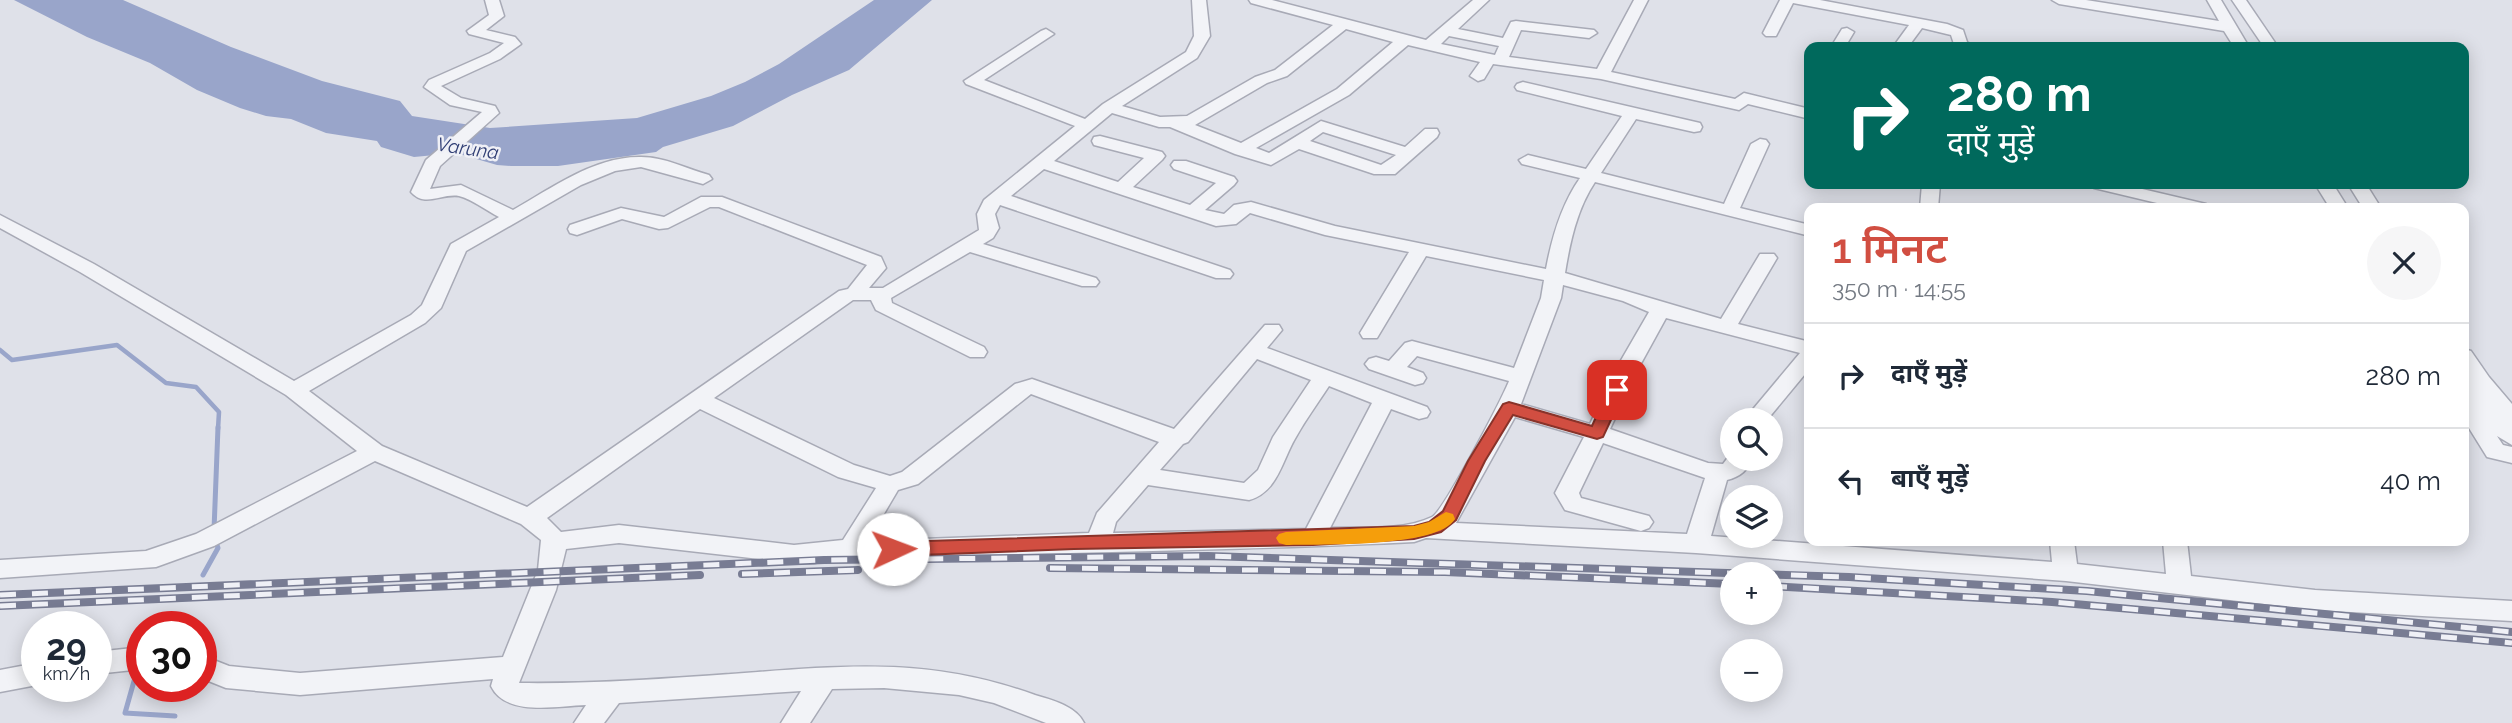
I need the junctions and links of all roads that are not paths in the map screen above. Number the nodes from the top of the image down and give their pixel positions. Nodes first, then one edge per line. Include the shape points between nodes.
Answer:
1 (492, 0) edge
2 (1199, 0) edge
3 (1256, 0) edge
4 (1482, 0) edge
5 (1641, 0) edge
6 (1787, 0) edge
7 (1797, 0) edge
8 (2059, 0) edge
9 (2214, 0) edge
10 (2225, 0) edge
11 (2239, 0) edge
12 (1283, 1) edge
13 (2080, 2) edge
14 (1299, 11) junction
15 (1345, 23) junction
16 (1918, 23) junction
17 (2229, 27) junction
18 (1447, 31) junction
19 (1847, 32) dead end
20 (1589, 33) dead end
21 (1771, 33) dead end
22 (1046, 34) dead end
23 (1407, 41) junction
24 (1841, 42) edge
25 (1904, 42) edge
26 (1960, 42) edge
27 (2238, 42) edge
28 (2253, 42) edge
29 (2268, 42) edge
30 (1507, 43) junction
31 (1429, 46) junction
32 (1495, 60) junction
33 (1601, 75) junction
34 (1478, 76) dead end
35 (1523, 87) dead end
36 (1109, 107) junction
37 (1632, 113) junction
38 (1804, 113) edge
39 (1177, 124) junction
40 (1086, 125) junction
41 (1694, 127) dead end
42 (1431, 133) dead end
43 (1100, 141) dead end
44 (1298, 142) junction
45 (1760, 144) dead end
46 (1241, 150) junction
47 (1408, 153) junction
48 (1528, 160) dead end
49 (1041, 162) junction
50 (1180, 165) dead end
51 (1591, 175) junction
52 (704, 179) dead end
53 (1121, 188) junction
54 (2121, 189) edge
55 (998, 198) junction
56 (2179, 203) edge
57 (1730, 211) junction
58 (1193, 212) junction
59 (513, 216) junction
60 (0, 221) edge
61 (577, 229) dead end
62 (1804, 229) edge
63 (968, 245) junction
64 (1420, 249) junction
65 (1767, 258) dead end
66 (1223, 274) dead end
67 (1553, 276) junction
68 (1089, 282) dead end
69 (856, 291) junction
70 (880, 295) junction
71 (1660, 310) junction
72 (1726, 328) junction
73 (1272, 330) dead end
74 (1370, 333) dead end
75 (1804, 348) edge
76 (978, 352) dead end
77 (1250, 354) junction
78 (1804, 361) edge
79 (2469, 364) edge
80 (1324, 377) junction
81 (1521, 377) junction
82 (1415, 378) dead end
83 (294, 390) junction
84 (2469, 391) edge
85 (698, 399) junction
86 (1385, 399) junction
87 (1509, 408) junction
88 (1765, 408) edge
89 (2469, 410) edge
90 (1419, 412) dead end
91 (2512, 418) edge
92 (1597, 433) junction
93 (1176, 437) junction
94 (2512, 437) edge
95 (374, 452) junction
96 (2512, 455) edge
97 (1729, 471) edge
98 (1718, 473) junction
99 (1142, 476) junction
100 (890, 484) junction
101 (529, 517) junction
102 (1641, 522) dead end
103 (1427, 530) junction
104 (1313, 538) junction
105 (1099, 541) junction
106 (554, 542) junction
107 (1696, 544) junction
108 (2063, 546) edge
109 (2175, 546) edge
110 (856, 547) junction
111 (1822, 547) edge
112 (0, 569) edge
113 (2066, 572) junction
114 (2179, 585) junction
115 (2512, 611) edge
116 (510, 667) junction
117 (217, 673) edge
118 (21, 677) edge
119 (825, 677) junction
120 (0, 681) edge
121 (613, 691) junction
122 (588, 723) edge
123 (795, 723) edge
124 (1070, 723) edge

1 - 59 street via 497,16 474,31 513,44 432,87 456,102 491,113 438,157 420,192 461,190
2 - 36 street via 1202,36 1192,55
3 - 14 street
4 - 18 street
5 - 33 street
6 - 21 street
7 - 16 street
8 - 13 street
9 - 17 street
10 - 28 street
11 - 29 street
12 - 14 street via 1300,7
13 - 17 street
14 - 15 street
15 - 23 street
15 - 39 street via 1280,73 1191,121
16 - 25 street
16 - 26 street via 1955,31
17 - 27 street
18 - 30 street
18 - 31 street
19 - 24 street
20 - 30 street via 1516,26
22 - 40 street via 972,81
23 - 31 street
23 - 46 street via 1400,41 1343,92
30 - 32 street
31 - 32 street
32 - 33 street
32 - 34 street
33 - 38 street via 1739,105 1744,98
35 - 37 street
36 - 39 street
36 - 40 street
37 - 41 street
37 - 51 street
39 - 46 street
40 - 49 street
42 - 47 street
43 - 53 street via 1156,156
44 - 46 street via 1274,160
44 - 47 street via 1317,127 1328,127
44 - 47 street via 1384,171 1392,170
45 - 57 street
48 - 51 street
49 - 53 street
49 - 55 street
50 - 58 street via 1228,181
51 - 57 street
51 - 67 street via 1565,228
52 - 59 street via 642,162 620,164
53 - 58 street
54 - 56 street
55 - 63 street via 986,209 990,228
55 - 66 street
57 - 62 street
58 - 64 street via 1225,221 1251,207 1324,229
59 - 83 street via 458,248 435,302 418,319
60 - 83 street
61 - 69 street via 621,213 668,222 715,200 874,261 876,268
63 - 68 street
63 - 70 street
64 - 67 street
64 - 74 street
65 - 72 street
67 - 71 street
67 - 81 street via 1551,298
69 - 70 street
69 - 85 street
70 - 76 street via 883,306
71 - 72 street
71 - 92 street
72 - 75 street
73 - 77 street
77 - 80 street via 1263,352
77 - 93 street via 1186,433
78 - 88 street
79 - 91 street
80 - 86 street
80 - 99 street via 1284,437 1267,475 1249,492
81 - 82 street via 1412,348 1385,367
81 - 87 street
83 - 95 street
84 - 94 street
85 - 100 street via 846,471
85 - 101 street
86 - 90 street
86 - 104 street
87 - 92 street
87 - 103 street via 1450,515
89 - 96 street via 2496,451
92 - 98 street
92 - 102 street via 1568,498 1573,504
93 - 99 street
93 - 100 street via 1031,386 910,478
95 - 101 street
95 - 112 street via 205,540 147,560
97 - 98 street
98 - 107 street
99 - 105 street via 1105,519
100 - 110 street via 855,541
101 - 106 street
103 - 104 street
103 - 107 street
104 - 105 street
105 - 110 street
106 - 110 street via 601,534 794,554
106 - 116 street via 551,570
107 - 111 street
108 - 113 street
109 - 114 street
111 - 113 street
113 - 114 street
114 - 115 street via 2315,600
116 - 117 street via 300,684
116 - 121 street via 504,686 514,694
118 - 120 street
119 - 121 street
119 - 123 street
119 - 124 street via 947,680 1013,697
121 - 122 street

